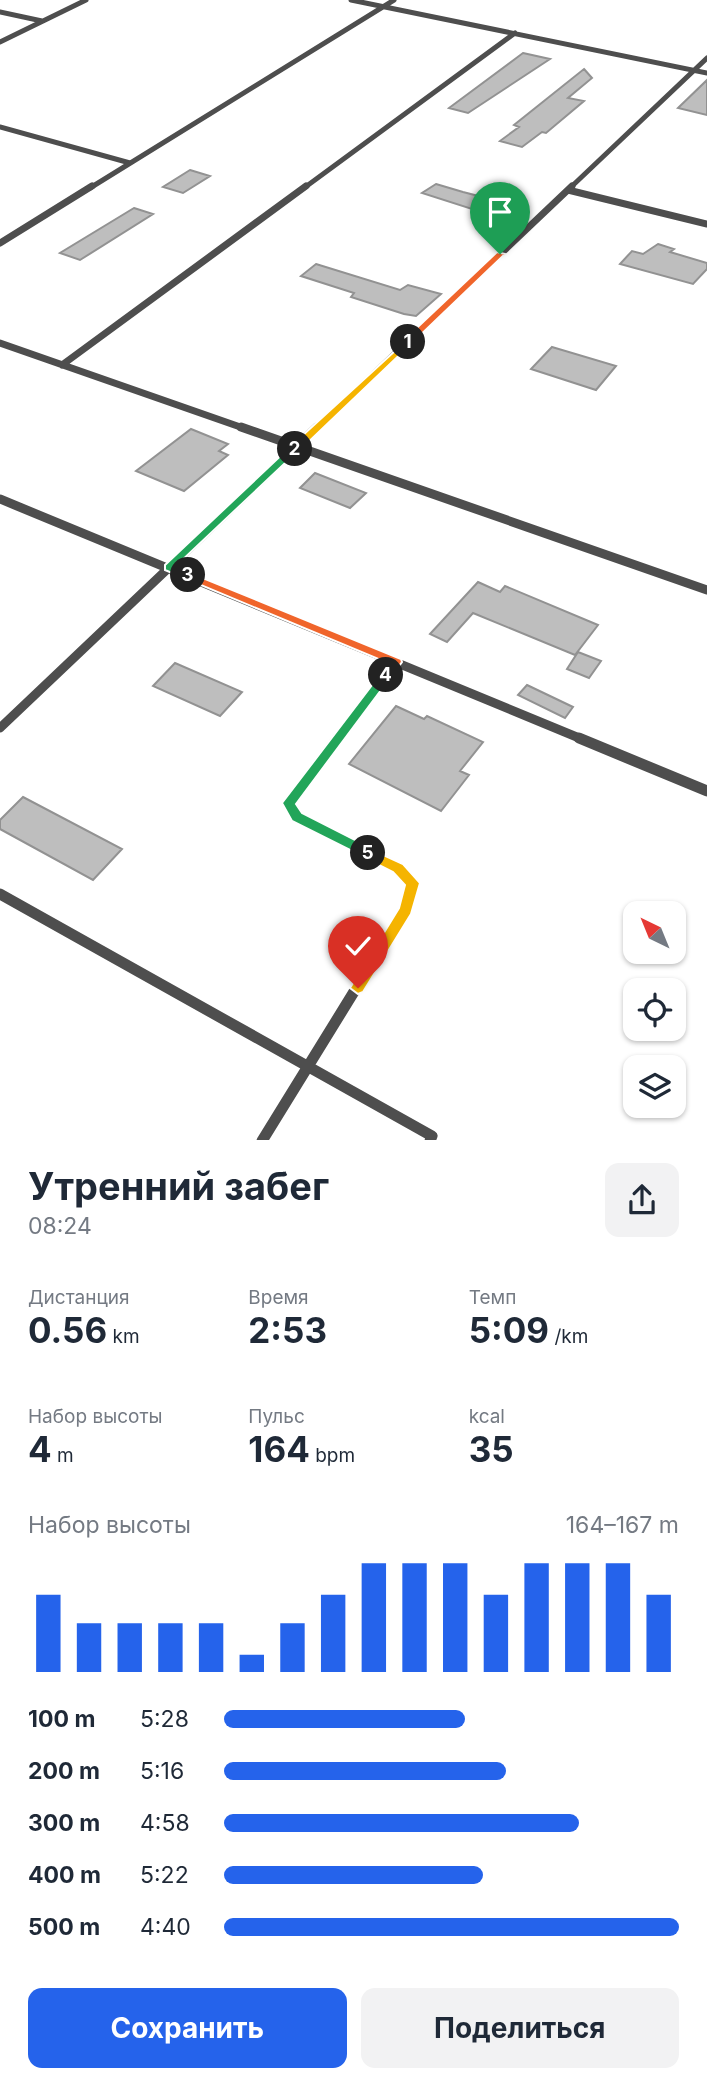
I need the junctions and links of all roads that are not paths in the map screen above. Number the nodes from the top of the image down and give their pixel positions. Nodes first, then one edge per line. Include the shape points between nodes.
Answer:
1 (86, 0) edge
2 (351, 0) edge
3 (394, 0) edge
4 (384, 6) junction
5 (0, 12) edge
6 (42, 21) junction
7 (515, 33) junction
8 (0, 41) edge
9 (707, 58) edge
10 (694, 71) junction
11 (707, 73) edge
12 (0, 127) edge
13 (130, 163) junction
14 (568, 190) junction
15 (707, 224) edge
16 (0, 243) edge
17 (0, 343) edge
18 (62, 365) junction
19 (296, 447) junction
20 (0, 499) edge
21 (169, 568) junction
22 (707, 590) edge
23 (396, 662) junction
24 (0, 728) edge
25 (707, 791) edge
26 (0, 894) edge
27 (311, 1066) junction
28 (262, 1140) edge
29 (430, 1140) edge

1 - 6 lane
2 - 4 lane
3 - 4 lane
4 - 7 lane
4 - 13 lane
5 - 6 lane
6 - 8 lane
7 - 10 lane
7 - 18 lane
9 - 10 lane
10 - 11 lane
10 - 14 lane
12 - 13 lane
13 - 16 lane
14 - 15 lane
14 - 19 lane
17 - 18 lane
18 - 19 lane
19 - 21 lane
19 - 22 lane
20 - 21 lane
21 - 23 lane
21 - 24 lane
23 - 25 lane
23 - 27 lane via 289,803 297,817 398,868 413,883 405,909
26 - 27 lane
27 - 28 lane
27 - 29 lane via 432,1136

